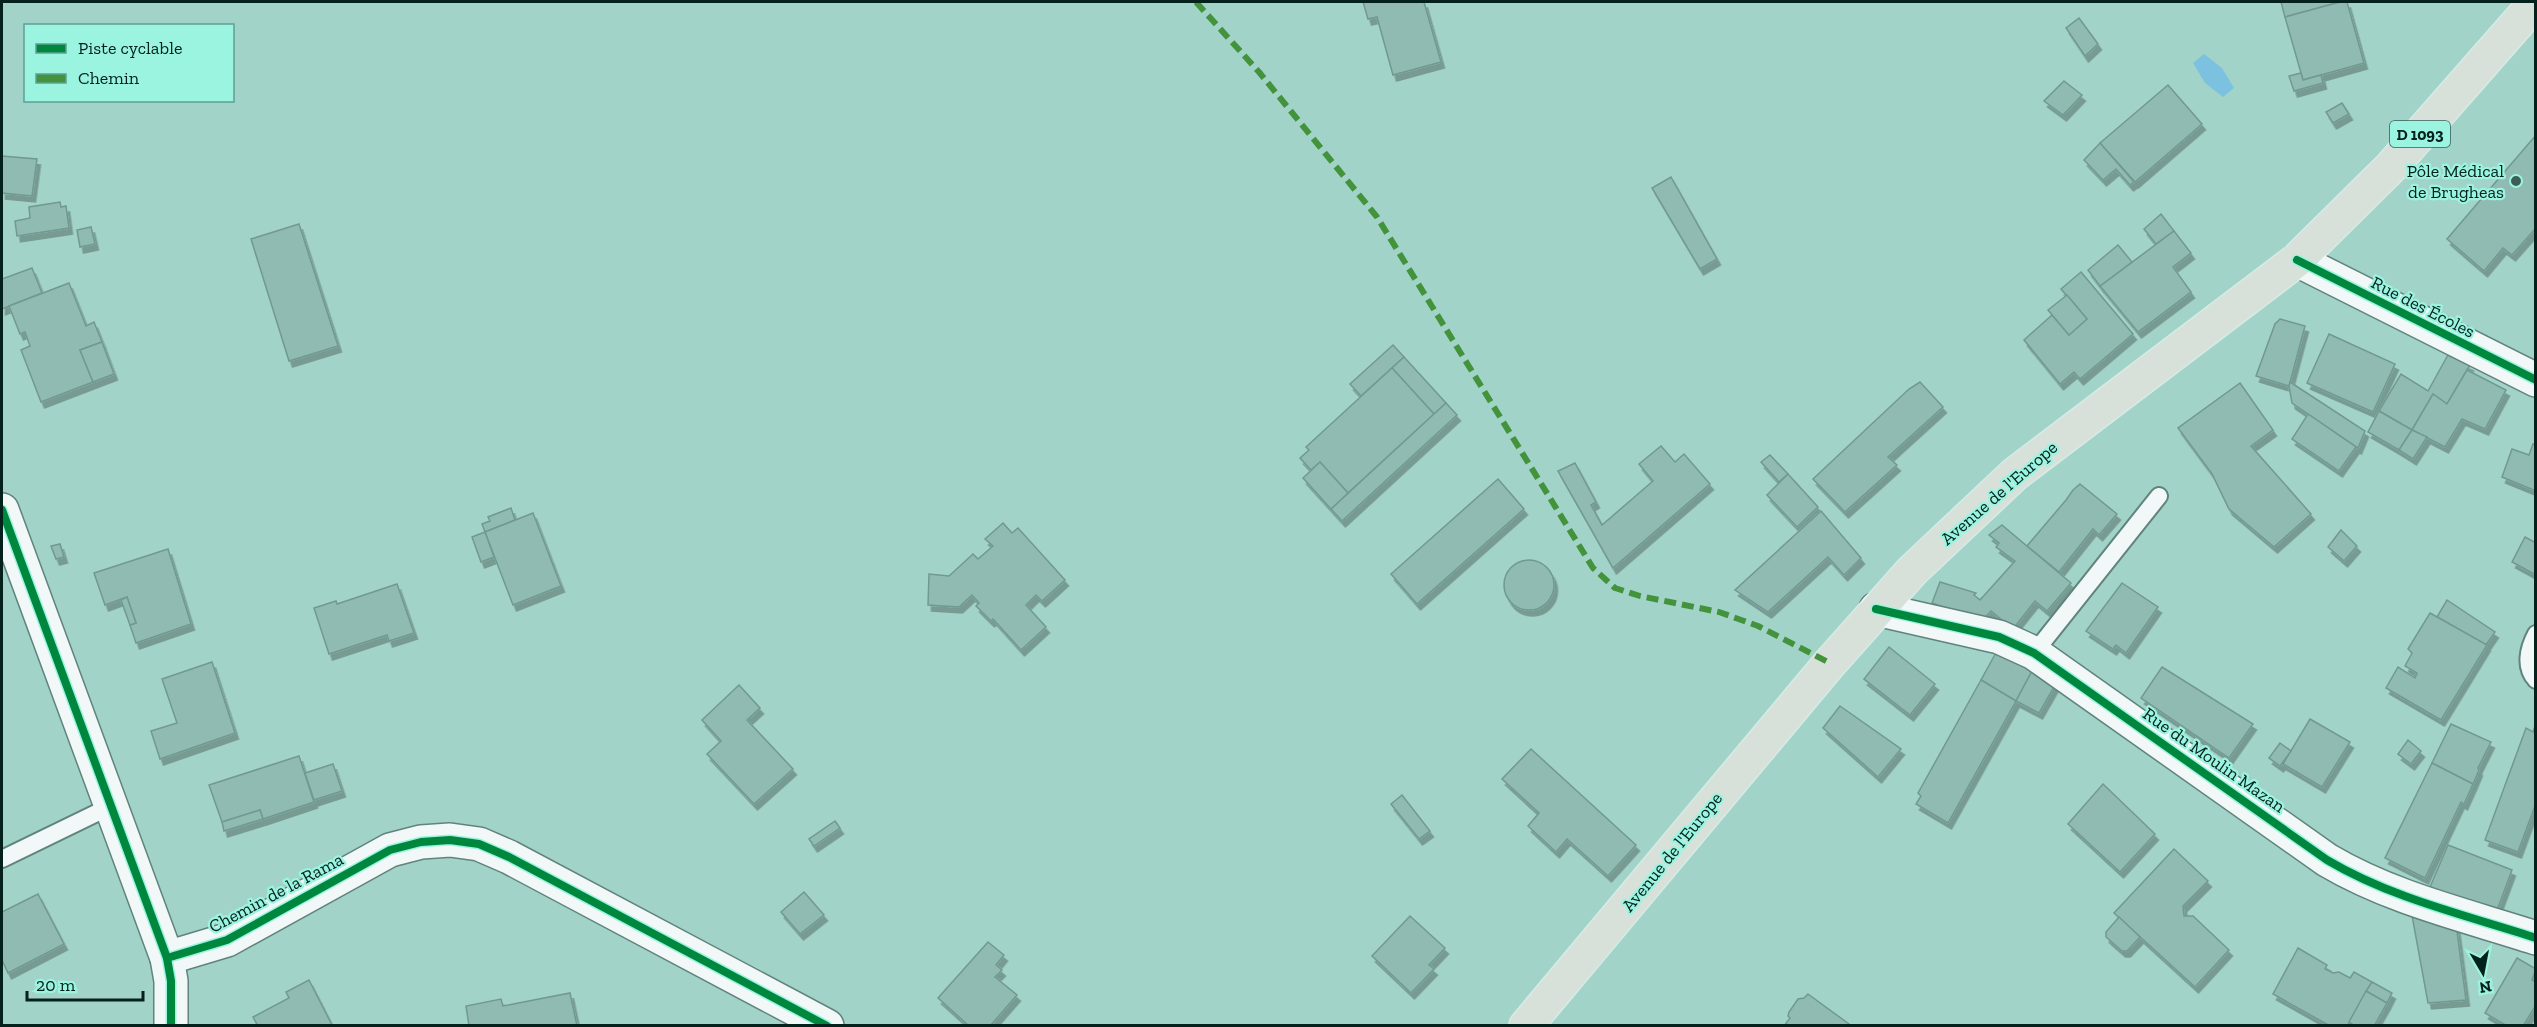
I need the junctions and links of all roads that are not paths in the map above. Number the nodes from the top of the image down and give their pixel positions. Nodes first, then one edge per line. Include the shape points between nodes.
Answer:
1 (2528, 5) edge
2 (2296, 260) junction
3 (2535, 380) edge
4 (2159, 496) dead end
5 (2, 510) edge
6 (1876, 609) junction
7 (2535, 634) edge
8 (2034, 653) junction
9 (2535, 680) edge
10 (111, 806) junction
11 (2, 859) edge
12 (2535, 938) edge
13 (167, 958) junction
14 (1532, 1019) edge
15 (171, 1026) edge
16 (827, 1026) edge

1 - 2 main road, Avenue de l'Europe / D 1093 via 2392,166
2 - 3 street, Rue des Écoles
2 - 6 main road, Avenue de l'Europe / D 1093 via 2015,474 1911,570
4 - 8 lane
5 - 10 street
6 - 8 street, Rue du Moulin Mazan via 1999,638
6 - 14 main road, Avenue de l'Europe / D 1093
7 - 9 lane via 2528,659
8 - 12 street, Rue du Moulin Mazan via 2355,876
10 - 11 lane
10 - 13 street
13 - 15 street
13 - 16 street, Chemin de la Rama via 227,940 390,850 450,840 480,844 509,857

